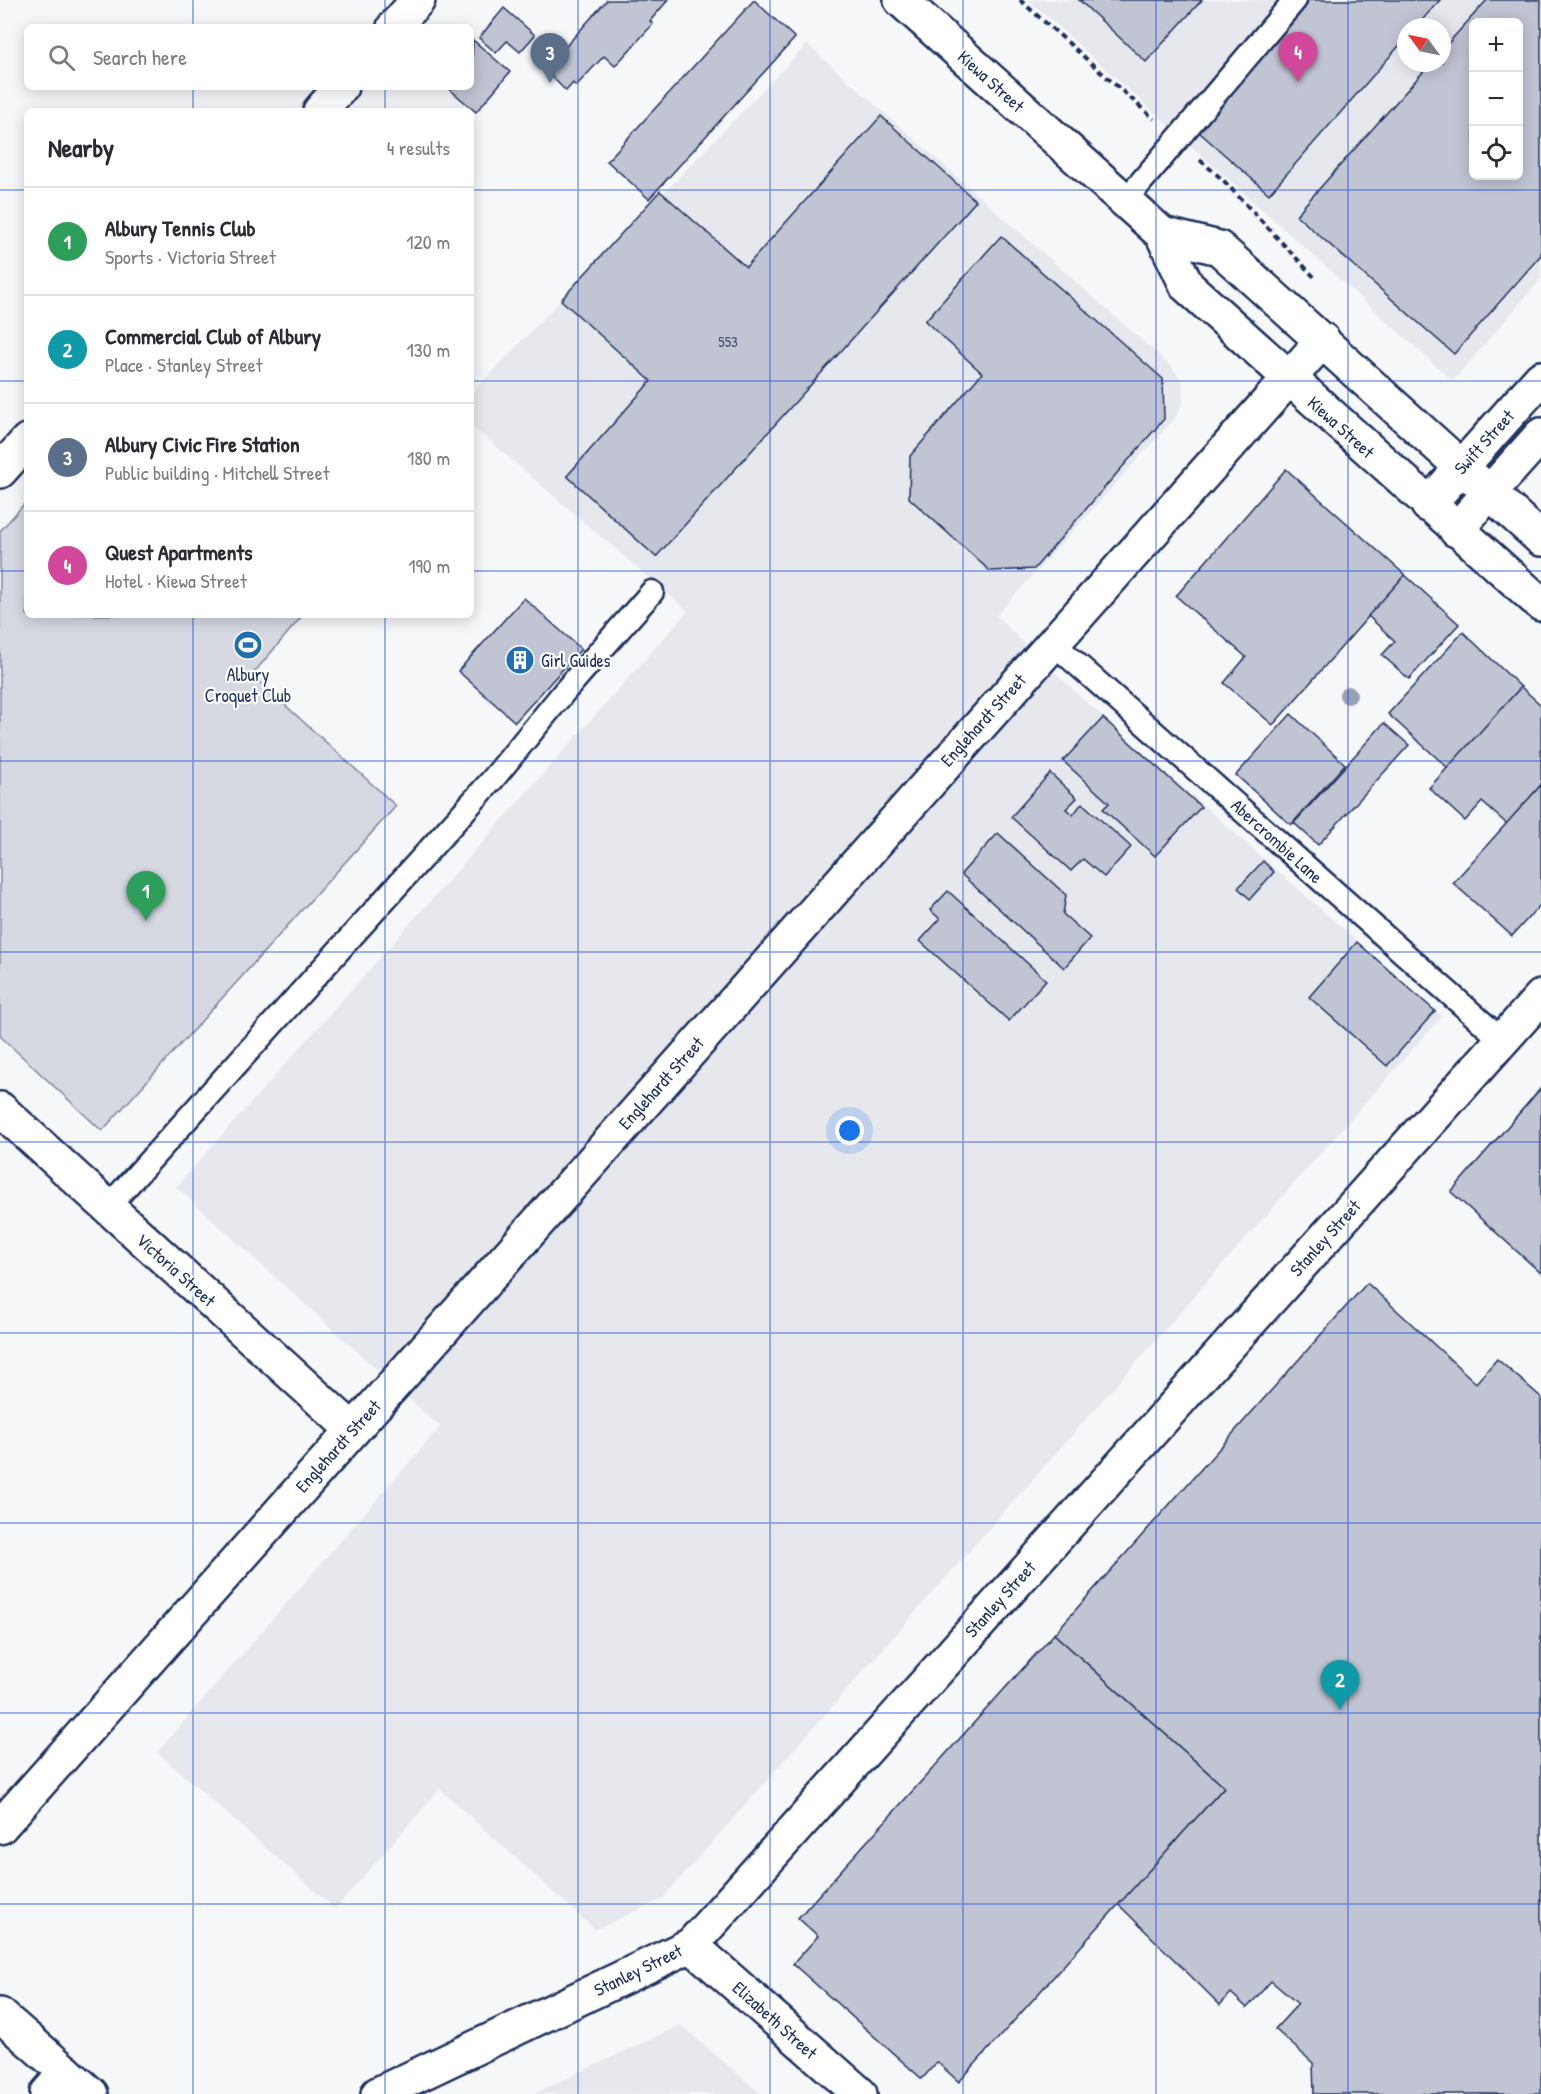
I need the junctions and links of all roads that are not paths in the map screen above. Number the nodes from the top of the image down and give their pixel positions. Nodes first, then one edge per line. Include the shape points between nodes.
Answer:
1 (418, 0) edge
2 (901, 0) edge
3 (1295, 0) edge
4 (397, 24) edge
5 (338, 90) edge
6 (323, 108) edge
7 (1125, 201) junction
8 (1162, 234) junction
9 (1323, 340) junction
10 (1541, 378) edge
11 (1288, 379) junction
12 (1541, 435) edge
13 (1462, 466) junction
14 (1490, 491) junction
15 (1428, 505) junction
16 (1456, 530) junction
17 (1541, 538) edge
18 (652, 592) dead end
19 (1541, 604) edge
20 (1052, 642) junction
21 (1541, 997) edge
22 (1502, 1041) junction
23 (0, 1109) edge
24 (107, 1208) junction
25 (353, 1430) junction
26 (0, 1827) edge
27 (690, 1945) junction
28 (0, 2015) edge
29 (57, 2083) edge
30 (91, 2094) edge
31 (378, 2094) edge
32 (860, 2094) edge

1 - 4 street
2 - 7 street, Kiewa Street
3 - 7 lane
5 - 6 street
7 - 8 street, Kiewa Street
8 - 9 street, Kiewa Street via 1219,248
8 - 11 street, Kiewa Street via 1186,286
9 - 11 street, Englehardt Street
9 - 13 street, Kiewa Street
10 - 13 street, Swift Street
11 - 15 street, Kiewa Street
11 - 20 street, Englehardt Street
12 - 14 street, Swift Street
13 - 14 street, Kiewa Street
13 - 15 street, Swift Street
14 - 16 street, Swift Street
14 - 17 street, Kiewa Street
15 - 16 street, Kiewa Street
16 - 19 street, Kiewa Street
18 - 24 lane via 493,779
20 - 22 lane, Abercrombie Lane
20 - 25 street, Englehardt Street
21 - 22 street, Stanley Street
22 - 27 street, Stanley Street
23 - 24 street, Victoria Street
24 - 25 street, Victoria Street
25 - 26 street, Englehardt Street
27 - 31 street, Stanley Street
27 - 32 street, Elizabeth Street
28 - 29 street
29 - 30 street

